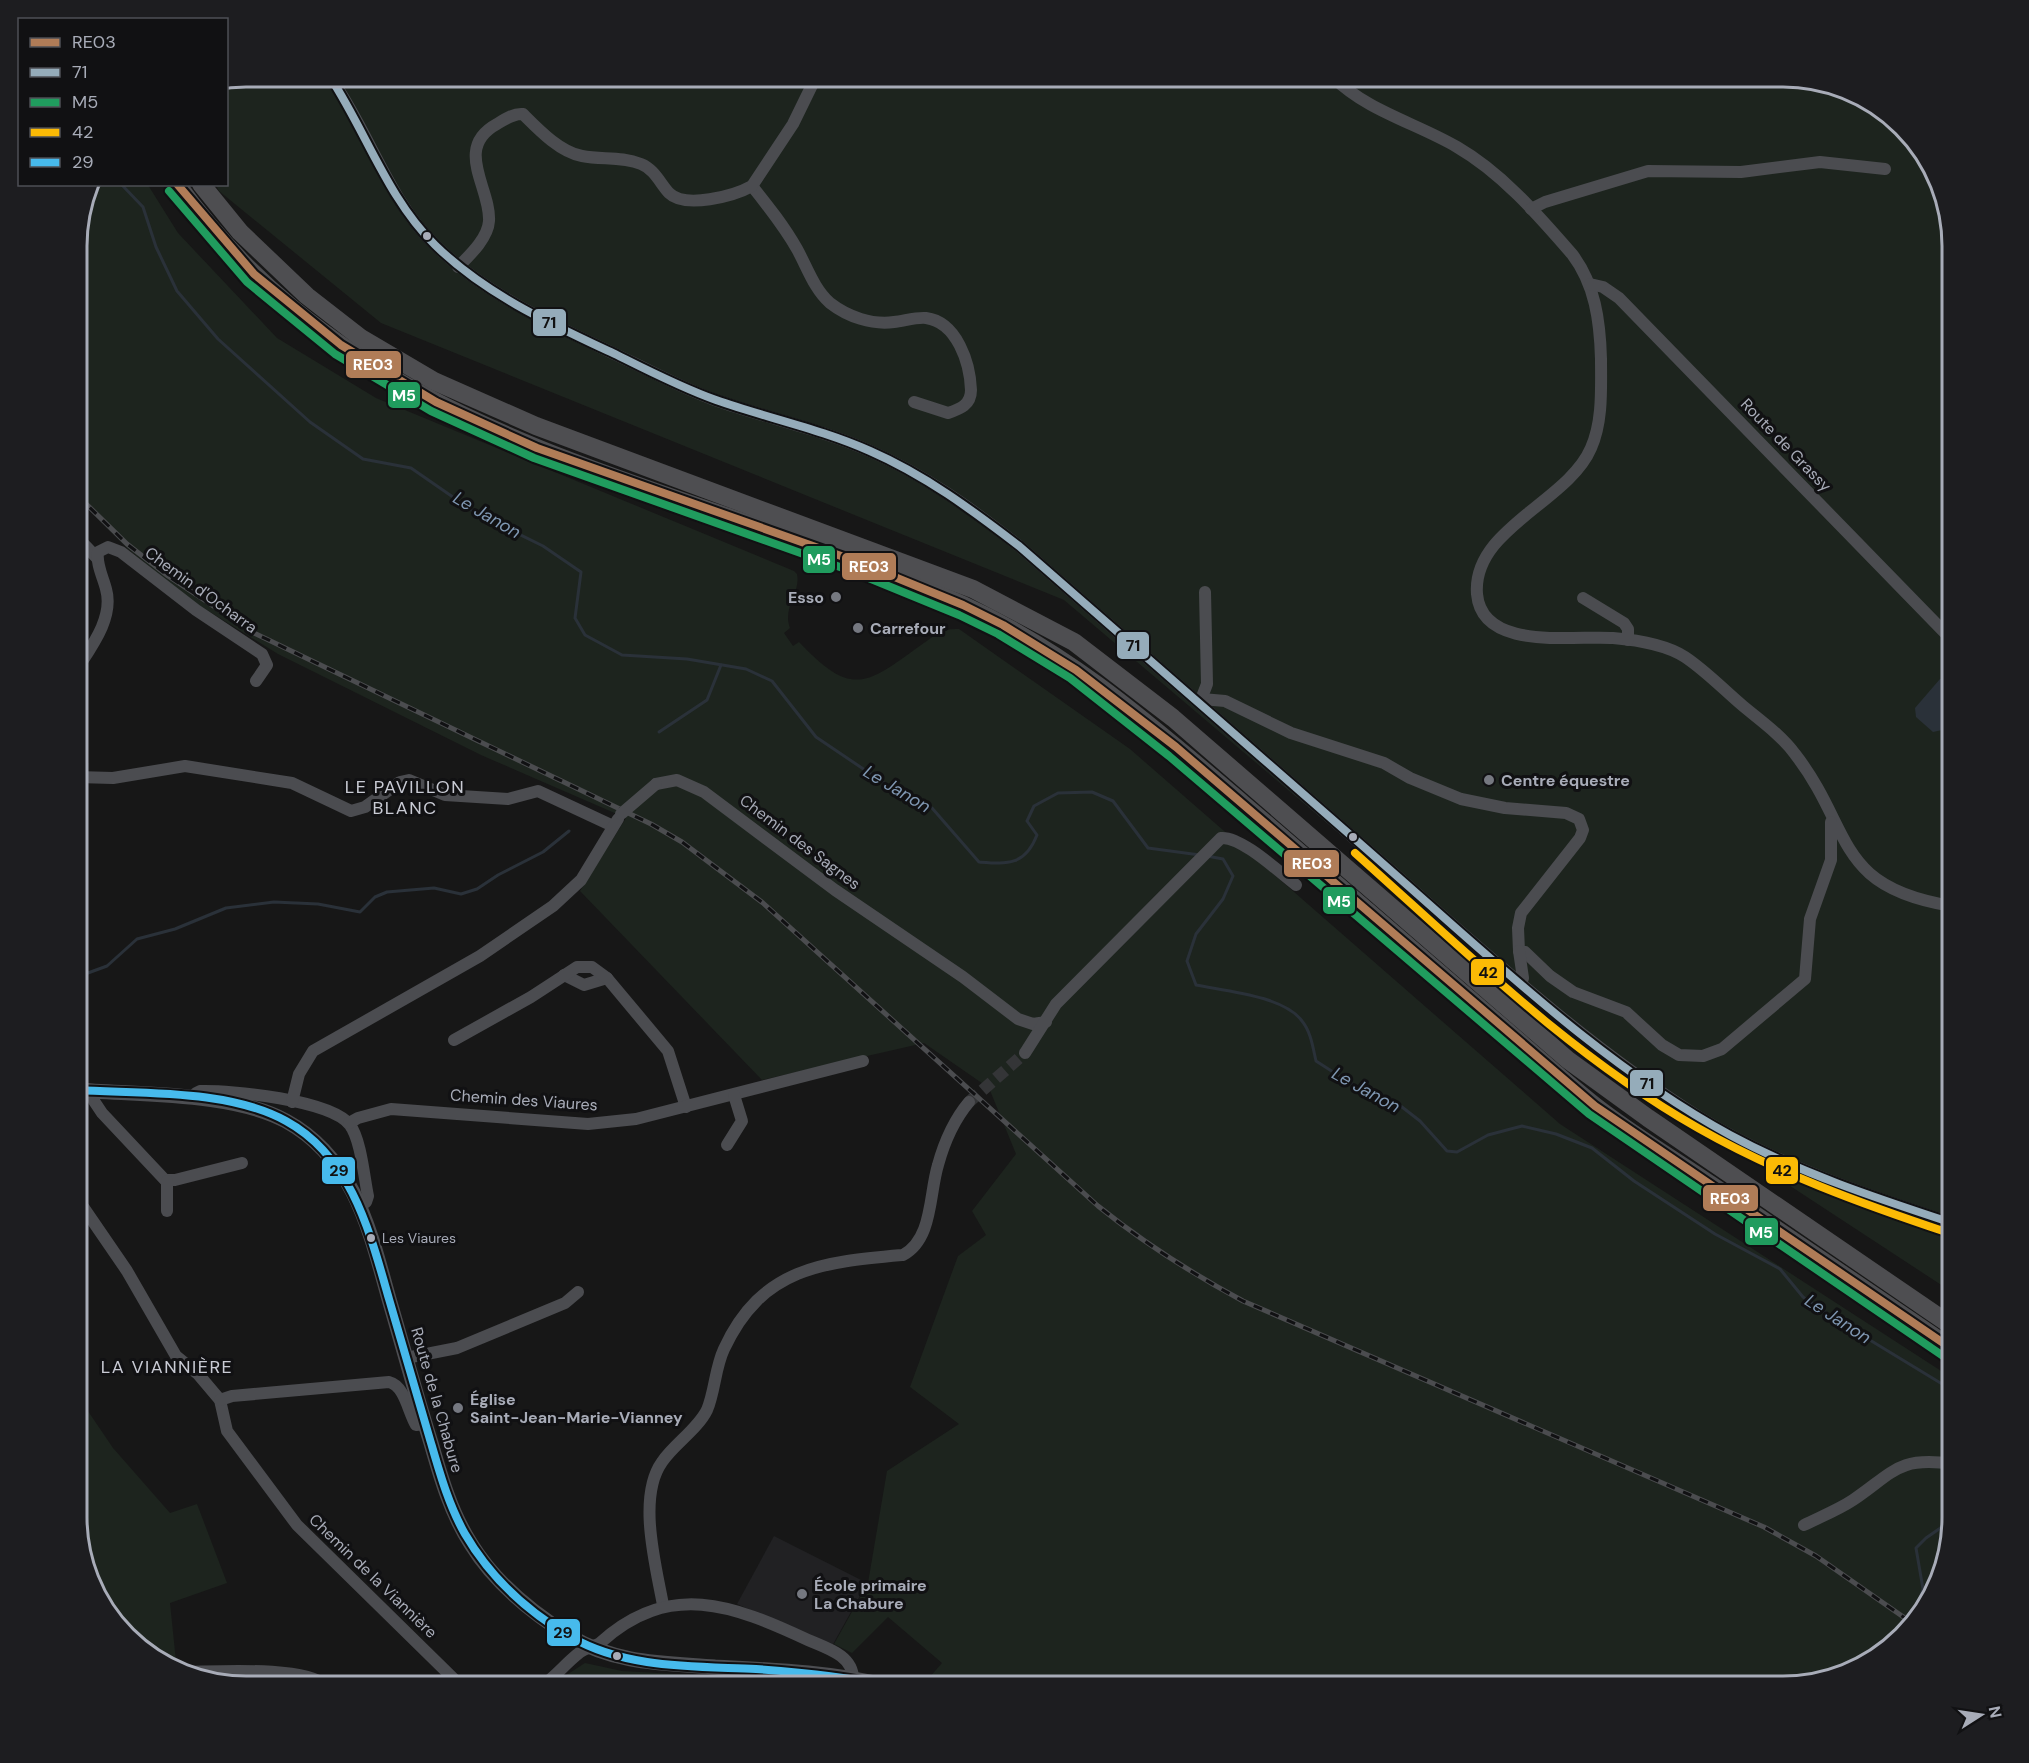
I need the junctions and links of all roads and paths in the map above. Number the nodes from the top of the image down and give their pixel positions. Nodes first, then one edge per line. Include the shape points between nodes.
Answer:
1 (336, 87) edge
2 (811, 87) edge
3 (1345, 87) edge
4 (1885, 169) dead end
5 (179, 186) edge
6 (203, 186) edge
7 (752, 186) junction
8 (1531, 209) junction
9 (458, 267) junction
10 (1590, 284) junction
11 (914, 402) dead end
12 (87, 548) edge
13 (97, 558) junction
14 (1205, 592) dead end
15 (1583, 598) dead end
16 (1942, 630) edge
17 (1628, 640) junction
18 (87, 652) edge
19 (256, 681) dead end
20 (1201, 701) junction
21 (87, 777) edge
22 (1832, 821) junction
23 (613, 826) junction
24 (1296, 885) dead end
25 (1942, 903) edge
26 (1519, 951) junction
27 (564, 975) junction
28 (608, 978) junction
29 (1521, 984) junction
30 (1046, 1022) junction
31 (454, 1040) dead end
32 (1025, 1053) tunnel mouth
33 (862, 1061) dead end
34 (87, 1091) edge
35 (94, 1091) junction
36 (734, 1095) junction
37 (196, 1099) junction
38 (292, 1101) junction
39 (969, 1102) tunnel mouth
40 (686, 1107) junction
41 (349, 1123) junction
42 (727, 1145) dead end
43 (242, 1163) dead end
44 (168, 1180) junction
45 (361, 1205) junction
46 (167, 1211) dead end
47 (87, 1213) edge
48 (1942, 1219) edge
49 (578, 1292) dead end
50 (1942, 1319) edge
51 (1942, 1342) edge
52 (406, 1358) junction
53 (220, 1400) junction
54 (424, 1424) junction
55 (1942, 1463) edge
56 (1804, 1525) dead end
57 (663, 1605) junction
58 (590, 1647) junction
59 (210, 1672) edge
60 (304, 1676) edge
61 (449, 1676) edge
62 (553, 1676) edge
63 (826, 1676) edge
64 (853, 1676) edge

1 - 9 street via 407,211
2 - 7 street via 793,124
3 - 8 street via 1356,97 1474,157
4 - 8 street via 1820,162 1741,172 1648,171
5 - 51 highway via 222,241 292,309 347,351 419,395 525,444 929,590 998,621 1062,658 1183,753 1597,1108
6 - 50 highway via 240,232 307,296 361,338 434,381 536,426 973,589 1074,642 1173,718 1568,1060
7 - 9 street via 722,197 681,200 671,195 649,167 627,159 574,154 523,114 516,114 491,127 479,144 476,170 489,221 480,242
7 - 11 street via 784,230 819,291 831,303 846,313 876,322 925,318 946,327 967,364 971,396 967,404 948,412
8 - 10 street via 1584,269
9 - 20 street via 552,324 687,388 869,450 922,476 965,503
10 - 16 street, Route de Grassy via 1619,298
10 - 17 street via 1599,326 1601,380 1598,425 1592,447 1578,472 1492,548 1483,562 1477,594 1491,621 1521,636
12 - 13 street
13 - 18 street via 107,592 108,615
13 - 19 street, Chemin d'Ocharra via 98,552 108,547 122,552 196,610 262,654 267,665
14 - 20 street via 1208,674
15 - 17 street via 1624,623
17 - 22 street via 1660,646 1686,658 1779,737 1803,766
20 - 26 street via 1225,702 1291,733 1384,763 1461,799 1505,808 1566,813 1579,819 1583,830 1580,838 1521,913
20 - 29 street
21 - 23 street via 113,778 155,769 193,767 292,783 351,811 365,807 404,780 444,795 501,799 538,790
22 - 25 street via 1852,856 1867,872 1910,895
22 - 26 street via 1831,860 1810,919 1805,979 1713,1053 1693,1056 1670,1052 1626,1012 1574,992
23 - 30 street, Chemin des Sagnes, bridge via 656,784 677,780 699,788 1018,1019 1033,1024
23 - 38 street, Chemin des Sagnes via 581,880 553,906 480,956 313,1052 302,1068
24 - 30 street via 1234,839 1221,838 1070,989
26 - 29 street
27 - 28 street via 584,985
27 - 28 street via 584,965
27 - 31 street
28 - 40 street via 668,1051
29 - 48 street via 1617,1062 1701,1118 1827,1179
30 - 32 street
33 - 36 street, Chemin des Viaures
34 - 35 main road, Route de la Chabure
35 - 37 main road, Route de la Chabure
35 - 44 street via 94,1101 102,1113
36 - 40 street, Chemin des Viaures
36 - 42 street via 742,1121
37 - 38 street via 196,1093 208,1091
37 - 45 main road, Route de la Chabure via 263,1111 300,1130 327,1153
38 - 41 street via 332,1111
39 - 57 street via 944,1148 925,1227 911,1251 820,1266 791,1275 759,1300 736,1328 721,1356 706,1412 655,1474 650,1511
40 - 41 street, Chemin des Viaures via 639,1119 588,1124 391,1109
41 - 45 street via 368,1196
43 - 44 street
44 - 46 street
45 - 52 main road, Route de la Chabure
47 - 53 street, Chemin de la Viannière via 127,1271 176,1356
49 - 52 street via 565,1303 457,1348
52 - 54 main road, Route de la Chabure
53 - 54 street via 389,1382 400,1390 416,1425
53 - 61 street, Chemin de la Viannière via 227,1431 297,1525
54 - 58 main road, Route de la Chabure via 457,1520 485,1565 532,1610
55 - 56 street via 1899,1466 1854,1500
57 - 58 street
57 - 64 street via 731,1608 766,1620 833,1652 852,1668
58 - 62 street
58 - 63 main road, Route de la Chabure via 645,1662
59 - 60 street

